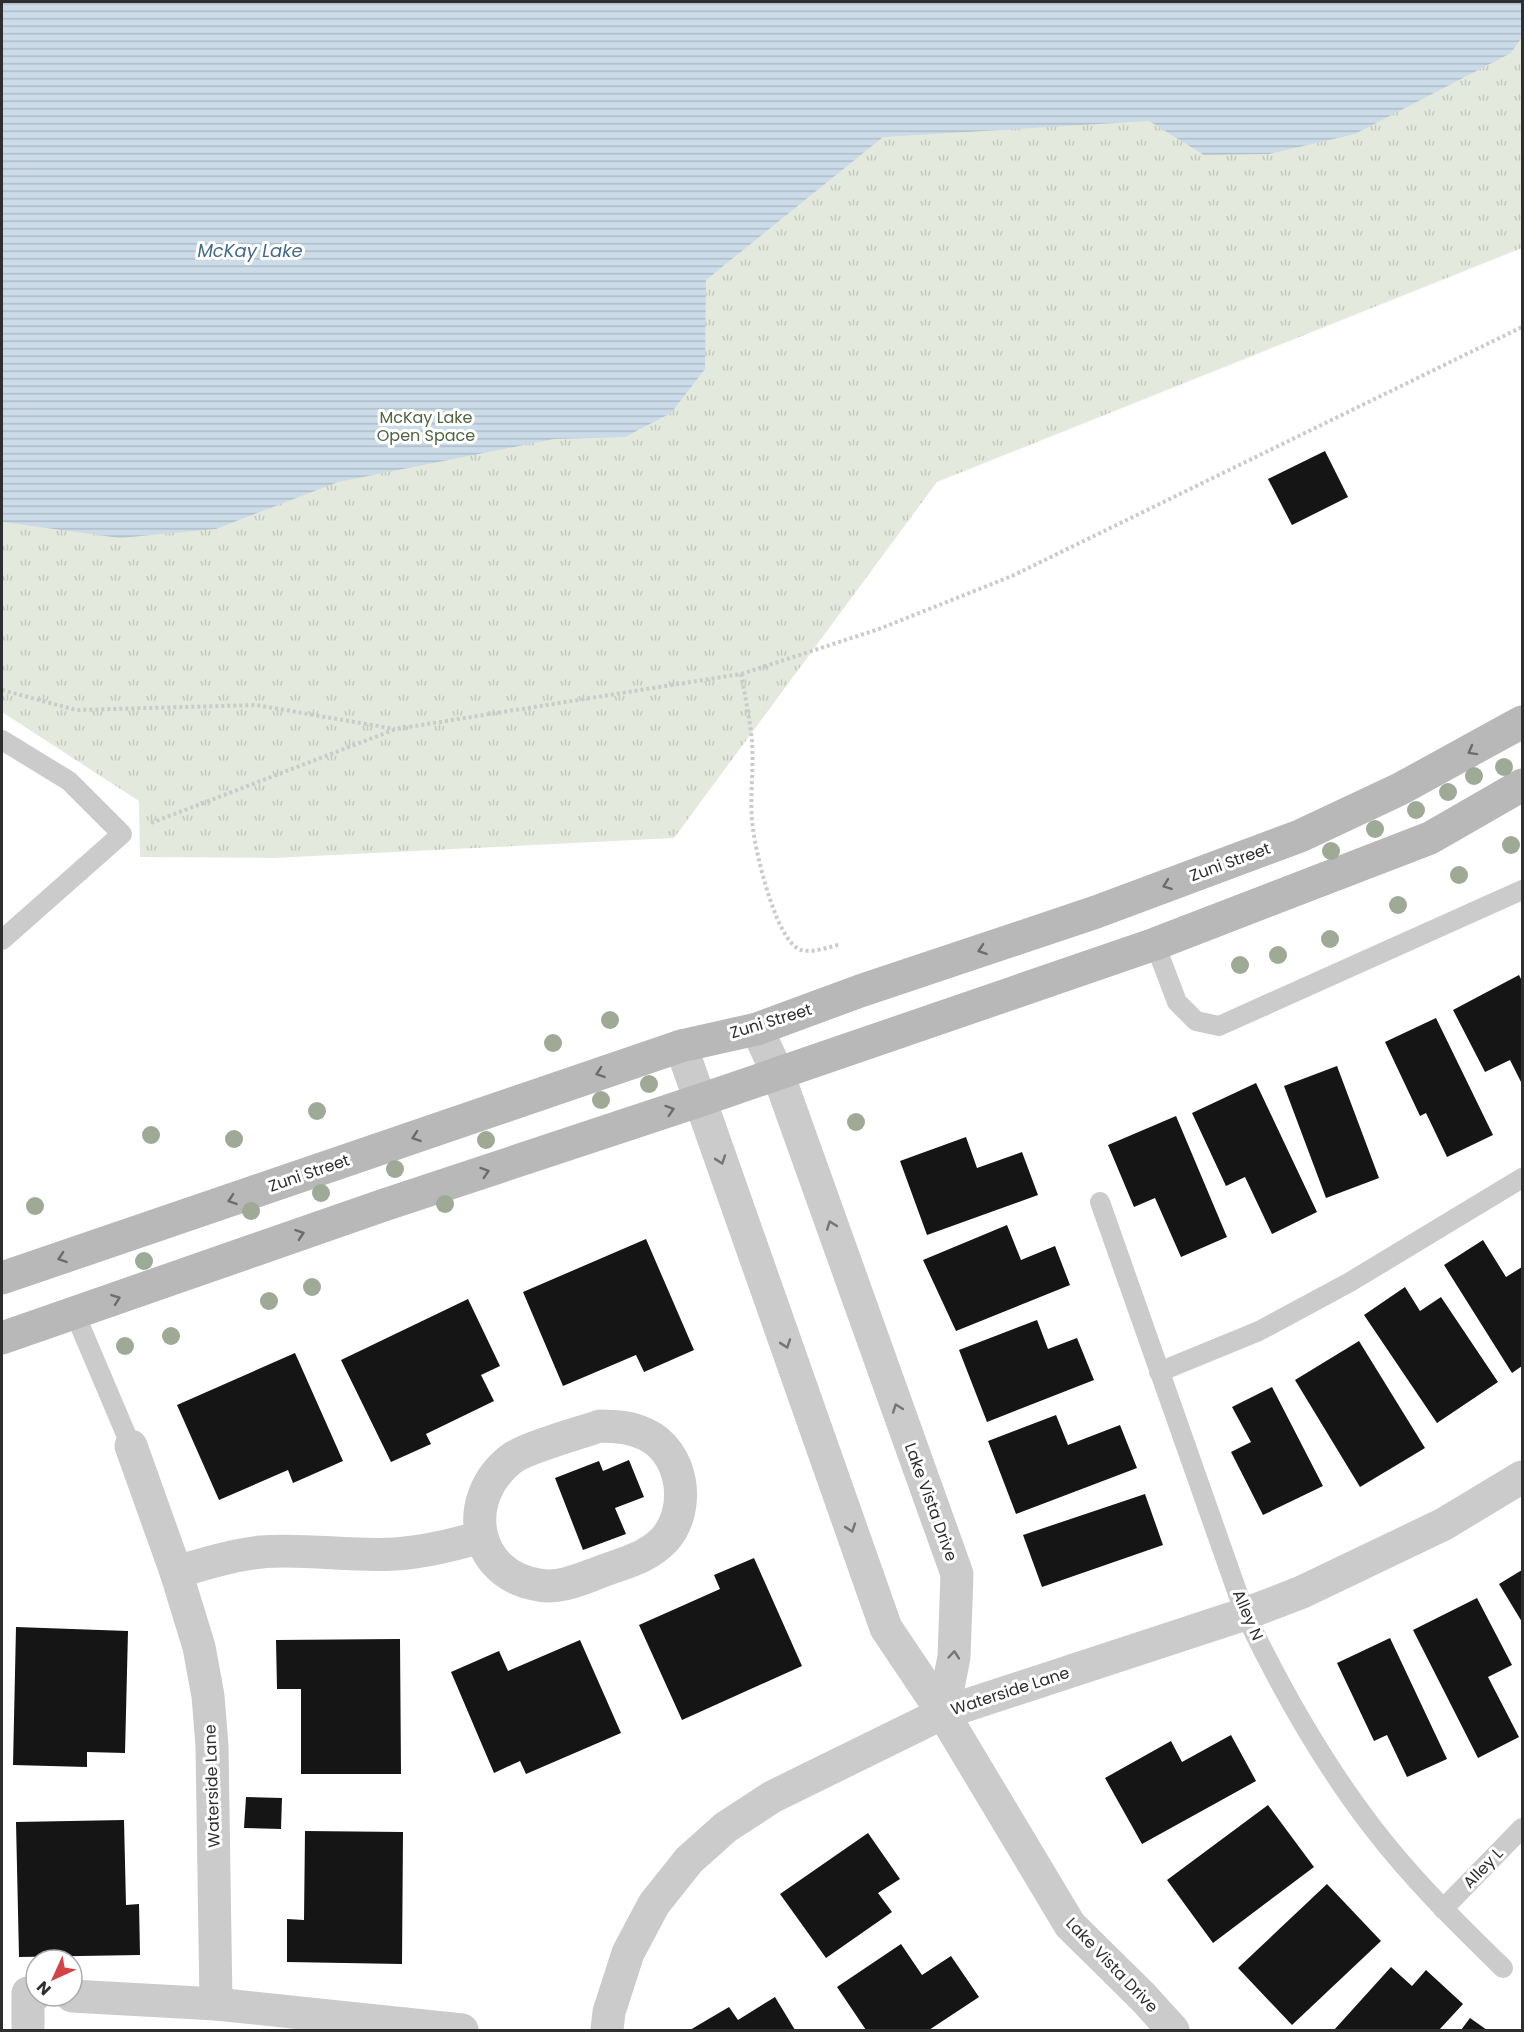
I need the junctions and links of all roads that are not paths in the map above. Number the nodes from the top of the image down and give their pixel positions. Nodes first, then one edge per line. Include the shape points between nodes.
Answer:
1 (1522, 722) edge
2 (2, 740) edge
3 (1522, 785) edge
4 (1522, 890) edge
5 (2, 940) edge
6 (1155, 944) junction
7 (758, 1029) junction
8 (681, 1046) junction
9 (778, 1074) junction
10 (701, 1100) junction
11 (1522, 1178) edge
12 (1100, 1202) dead end
13 (2, 1278) edge
14 (75, 1314) junction
15 (2, 1338) edge
16 (1159, 1372) junction
17 (131, 1446) joint
18 (1522, 1477) edge
19 (481, 1537) junction
20 (176, 1572) junction
21 (1245, 1614) junction
22 (943, 1713) junction
23 (1522, 1828) edge
24 (1443, 1909) junction
25 (1503, 1968) dead end
26 (84, 1997) edge
27 (216, 2004) junction
28 (28, 2008) edge
29 (373, 2026) edge
30 (28, 2031) edge
31 (462, 2031) edge
32 (607, 2031) edge
33 (1173, 2031) edge

1 -> 7 main road, Zuni Street via 1400,789 1300,836 1096,912
2 - 5 lane via 69,781 122,834
3 - 6 main road via 1430,838
4 - 6 lane via 1219,1026 1196,1021 1177,1002
6 - 9 main road
7 - 8 main road, Zuni Street
7 - 9 street, Lake Vista Drive
8 - 10 street
8 -> 13 main road, Zuni Street
9 - 10 main road
22 -> 9 street, Lake Vista Drive via 954,1657 957,1574
14 -> 10 main road via 384,1205
10 -> 22 street via 886,1628
11 - 16 lane via 1350,1282 1269,1325
12 - 16 lane, Alley N
14 - 15 main road
14 - 17 lane
16 - 21 lane, Alley N
17 - 20 street, Waterside Lane
18 - 21 street, Waterside Lane via 1444,1524 1353,1569
19 - 19 street via 506,1574 549,1587 571,1582 647,1554 665,1539 677,1518 682,1494 677,1471 665,1450 647,1434 624,1426 600,1426 514,1457 496,1472 484,1491 479,1513
19 - 20 street via 438,1549 393,1554 261,1552
20 - 27 street, Waterside Lane via 199,1647 208,1696
21 - 22 street, Waterside Lane
21 - 24 lane, Alley N via 1322,1756 1373,1828
22 - 32 street, Waterside Lane via 772,1797 726,1827 688,1860 654,1904 628,1953 609,2012
22 - 33 street, Lake Vista Drive via 1070,1925
23 - 24 lane, Alley L
24 - 25 lane, Alley N
26 - 27 street
27 - 29 street
28 - 30 street
29 - 31 street

